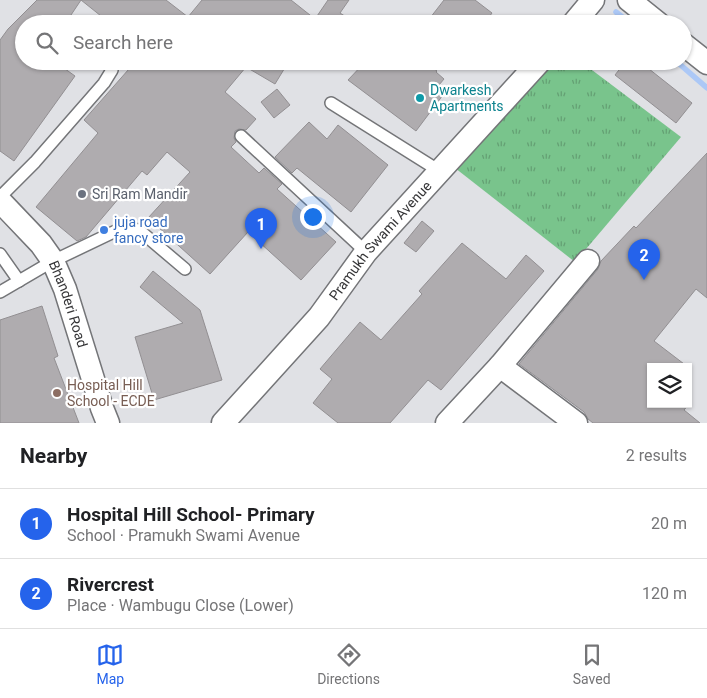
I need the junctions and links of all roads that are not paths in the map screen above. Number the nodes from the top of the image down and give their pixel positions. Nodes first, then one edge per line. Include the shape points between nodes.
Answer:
1 (594, 0) edge
2 (629, 0) edge
3 (581, 15) edge
4 (648, 15) edge
5 (692, 51) edge
6 (707, 63) edge
7 (112, 70) edge
8 (532, 70) edge
9 (331, 103) dead end
10 (241, 136) dead end
11 (441, 172) junction
12 (0, 197) edge
13 (0, 201) edge
14 (366, 252) junction
15 (0, 254) edge
16 (588, 260) dead end
17 (52, 261) junction
18 (185, 269) dead end
19 (19, 281) junction
20 (0, 292) edge
21 (500, 366) junction
22 (108, 423) edge
23 (223, 423) edge
24 (448, 423) edge
25 (576, 423) edge

1 - 3 street
2 - 4 street
5 - 6 street
7 - 12 lane via 35,162
8 - 11 street, Pramukh Swami Avenue
9 - 11 lane
10 - 14 lane
11 - 14 street, Pramukh Swami Avenue
13 - 17 street, Bhanderi Road via 41,244
14 - 23 street, Pramukh Swami Avenue via 319,317
15 - 19 lane
16 - 21 street
17 - 18 lane via 122,228 131,228 139,230
17 - 19 lane
17 - 22 street, Bhanderi Road via 65,289
19 - 20 lane
21 - 24 street
21 - 25 street

